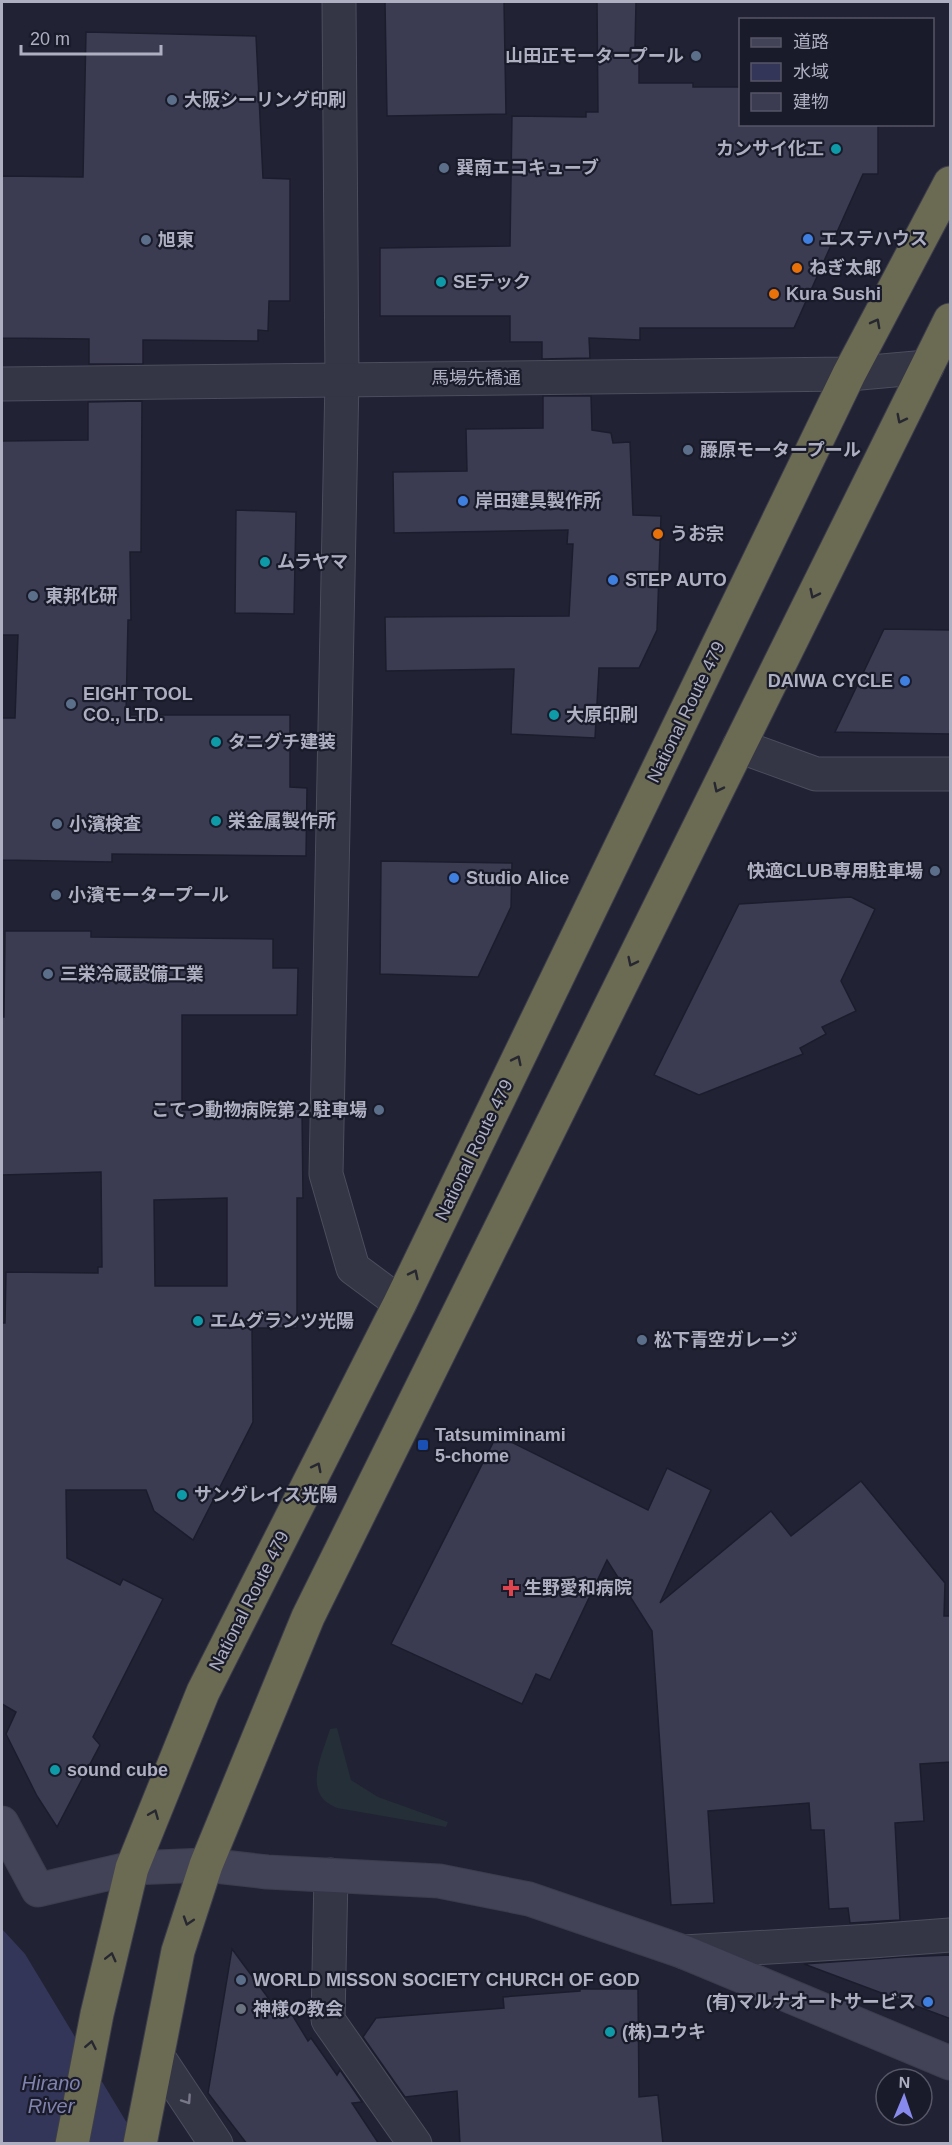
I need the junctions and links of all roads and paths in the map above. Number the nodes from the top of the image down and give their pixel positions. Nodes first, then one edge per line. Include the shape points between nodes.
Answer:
1 (339, 2) edge
2 (951, 183) edge
3 (951, 320) edge
4 (939, 367) edge
5 (849, 374) junction
6 (342, 379) junction
7 (2, 384) edge
8 (739, 746) junction
9 (951, 774) edge
10 (399, 1304) junction
11 (2, 1823) edge
12 (206, 1865) junction
13 (132, 1868) junction
14 (331, 1875) junction
15 (951, 1935) edge
16 (684, 1952) junction
17 (158, 2057) junction
18 (951, 2063) edge
19 (72, 2144) edge
20 (140, 2144) edge
21 (216, 2144) edge
22 (415, 2144) edge

1 - 6 street
5 -> 2 highway, National Route 479
3 - 4 highway
4 - 5 street, 馬場先橋通
4 -> 8 highway
5 - 6 street, 馬場先橋通
10 -> 5 highway, National Route 479
6 - 7 street, 馬場先橋通
6 - 10 street via 326,1174 353,1268
8 - 9 street via 816,774
8 -> 12 highway via 308,1617
13 -> 10 highway, National Route 479 via 203,1692
11 - 13 street via 38,1890
12 - 13 street
12 - 14 street
12 -> 17 highway via 178,1951
19 -> 13 highway, National Route 479 via 97,2014
14 - 16 street via 439,1881 529,1899
14 - 22 street via 328,2020
15 - 16 street
16 - 18 street
17 - 20 highway
17 -> 21 street

